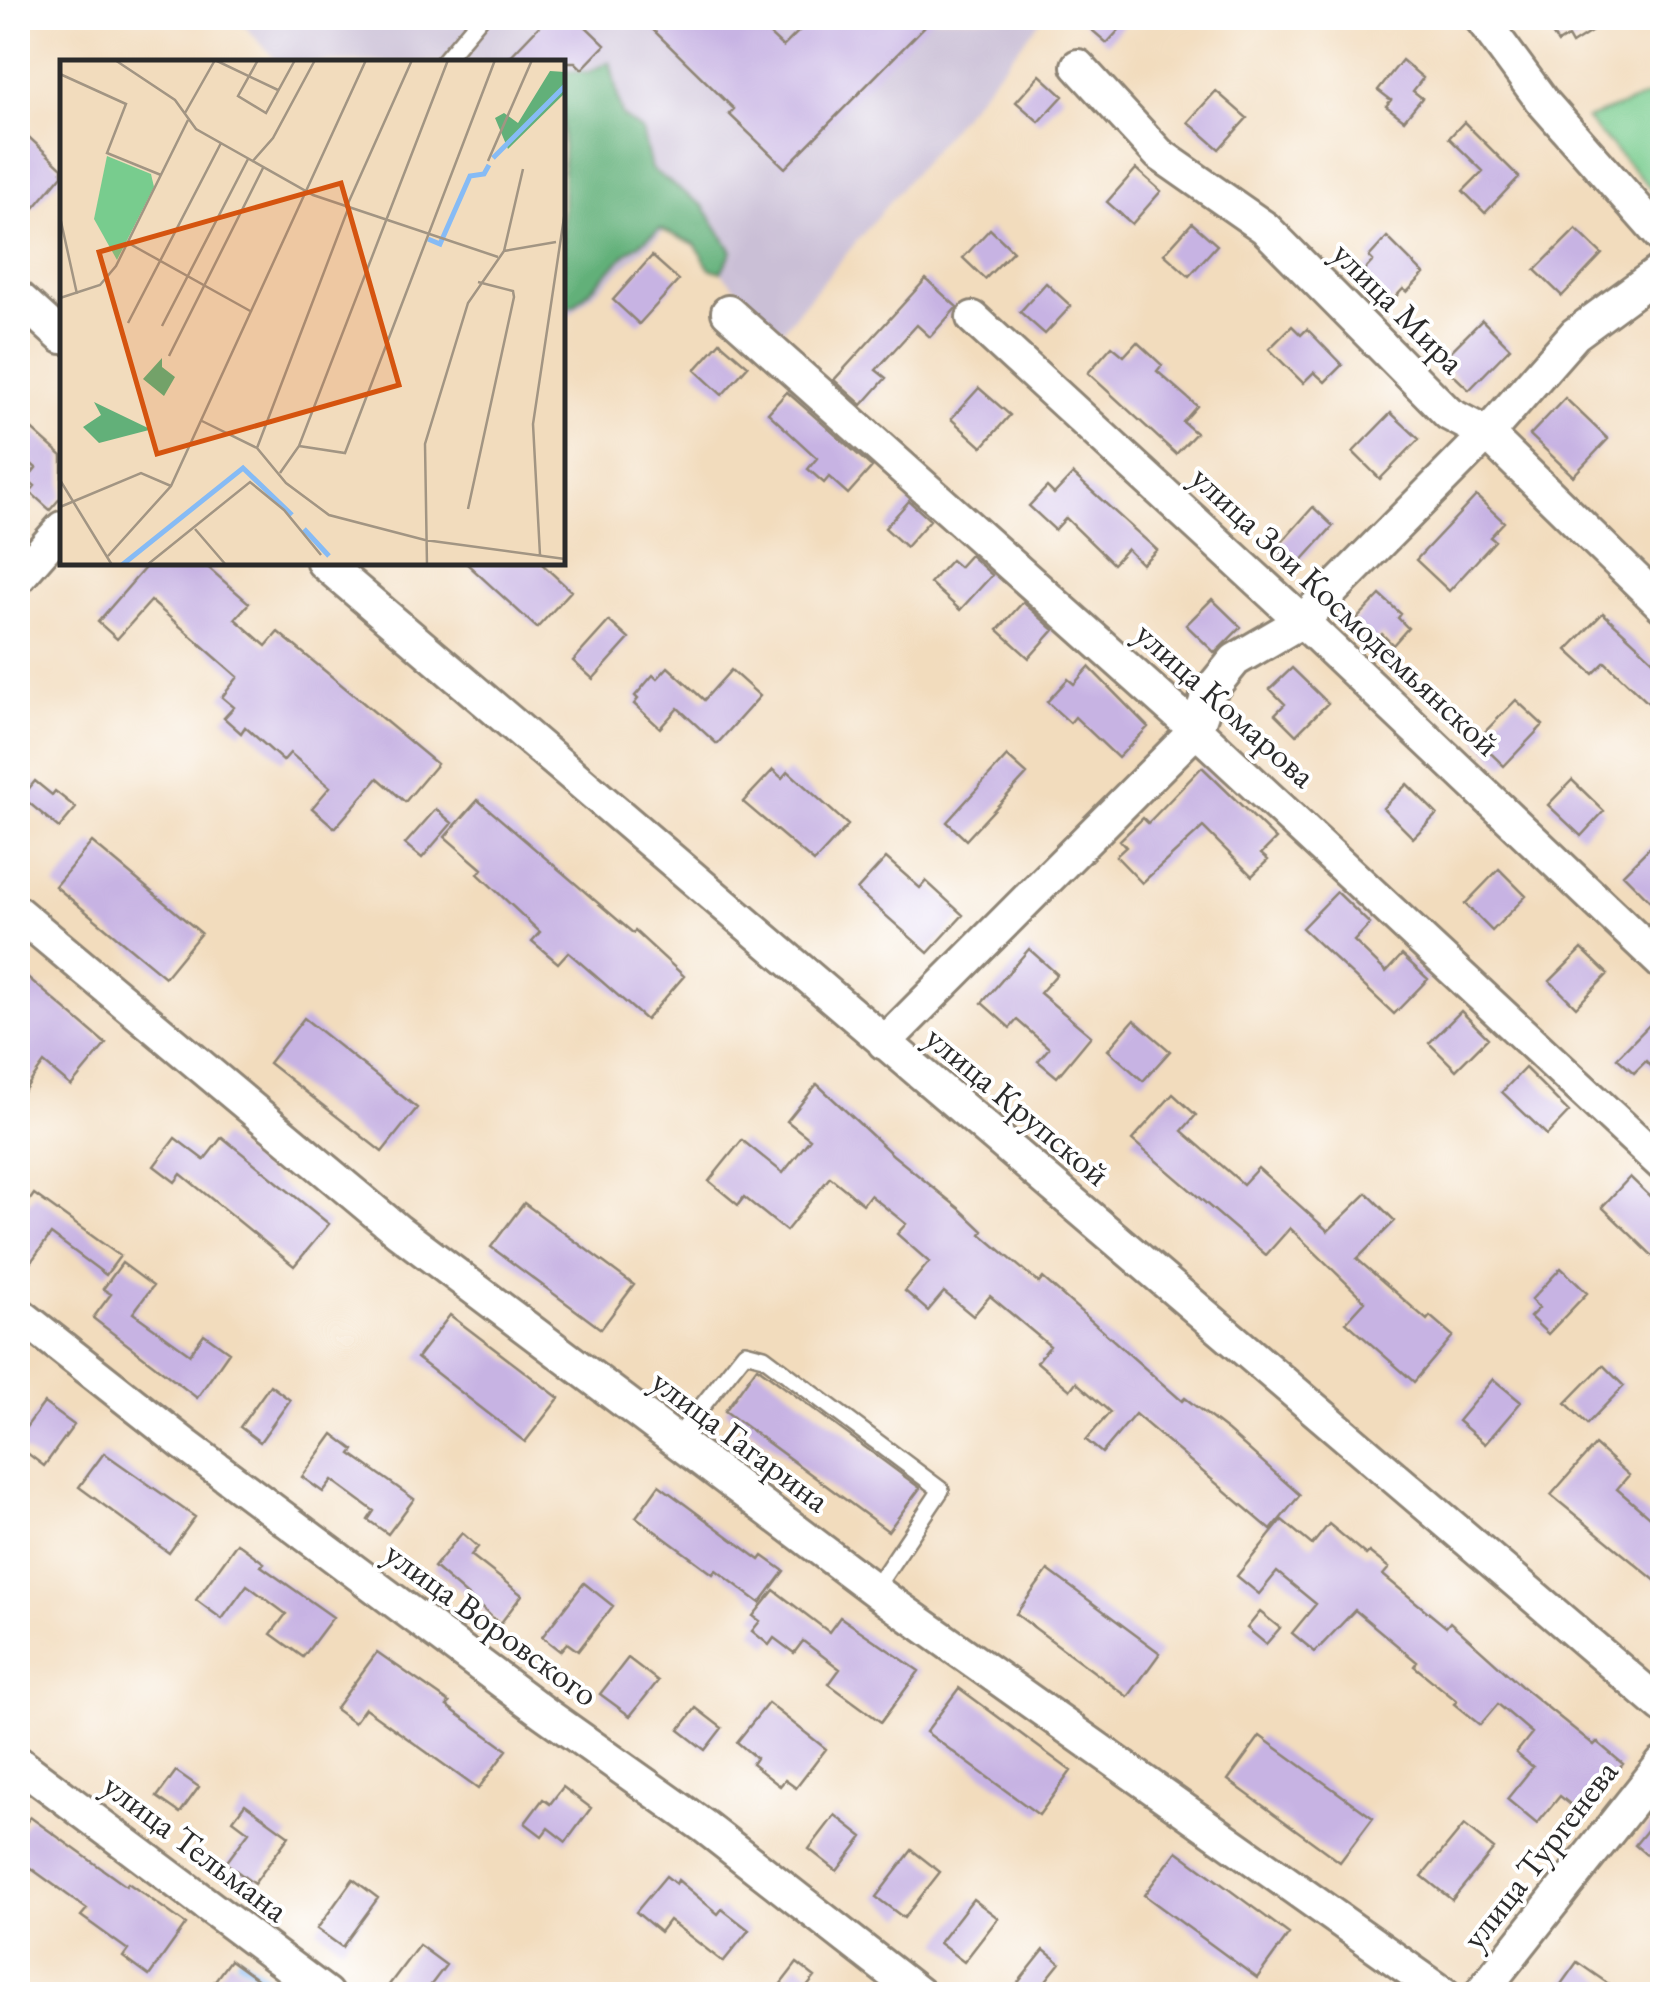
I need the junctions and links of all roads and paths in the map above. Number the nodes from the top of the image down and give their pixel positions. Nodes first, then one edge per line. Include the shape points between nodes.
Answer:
1 (480, 18) edge
2 (1481, 18) edge
3 (445, 60) edge
4 (1078, 66) dead end
5 (1662, 237) edge
6 (1662, 270) edge
7 (18, 298) edge
8 (728, 312) dead end
9 (973, 318) dead end
10 (60, 335) edge
11 (1487, 434) junction
12 (60, 530) edge
13 (326, 565) edge
14 (18, 578) edge
15 (1662, 605) edge
16 (1302, 621) junction
17 (1196, 730) junction
18 (18, 913) edge
19 (1662, 964) edge
20 (884, 1043) junction
21 (1662, 1164) edge
22 (18, 1314) edge
23 (675, 1440) junction
24 (874, 1590) junction
25 (1662, 1706) edge
26 (18, 1763) edge
27 (1662, 1764) edge
28 (326, 1994) edge
29 (920, 1994) edge
30 (1444, 1994) edge
31 (1481, 1994) edge

1 - 3 lane
2 - 5 street via 1542,102
4 - 11 street, улица Мира via 1158,154 1265,228 1449,414
6 - 11 street via 1575,334
7 - 10 street
8 - 17 street, улица Комарова
9 - 16 street, улица Зои Космодемьянской
11 - 15 street, улица Мира
11 - 16 street
12 - 14 street
13 - 20 street, улица Крупской
16 - 17 street via 1235,660 1209,692
16 - 19 street, улица Зои Космодемьянской
17 - 20 street
17 - 21 street, улица Комарова
18 - 23 street, улица Гагарина via 398,1231
20 - 25 street, улица Крупской
22 - 29 street, улица Воровского
23 - 24 street, улица Гагарина
23 - 24 lane via 745,1352 764,1357 941,1490
24 - 30 street, улица Гагарина
26 - 28 street, улица Тельмана
27 - 31 street, улица Тургенева

